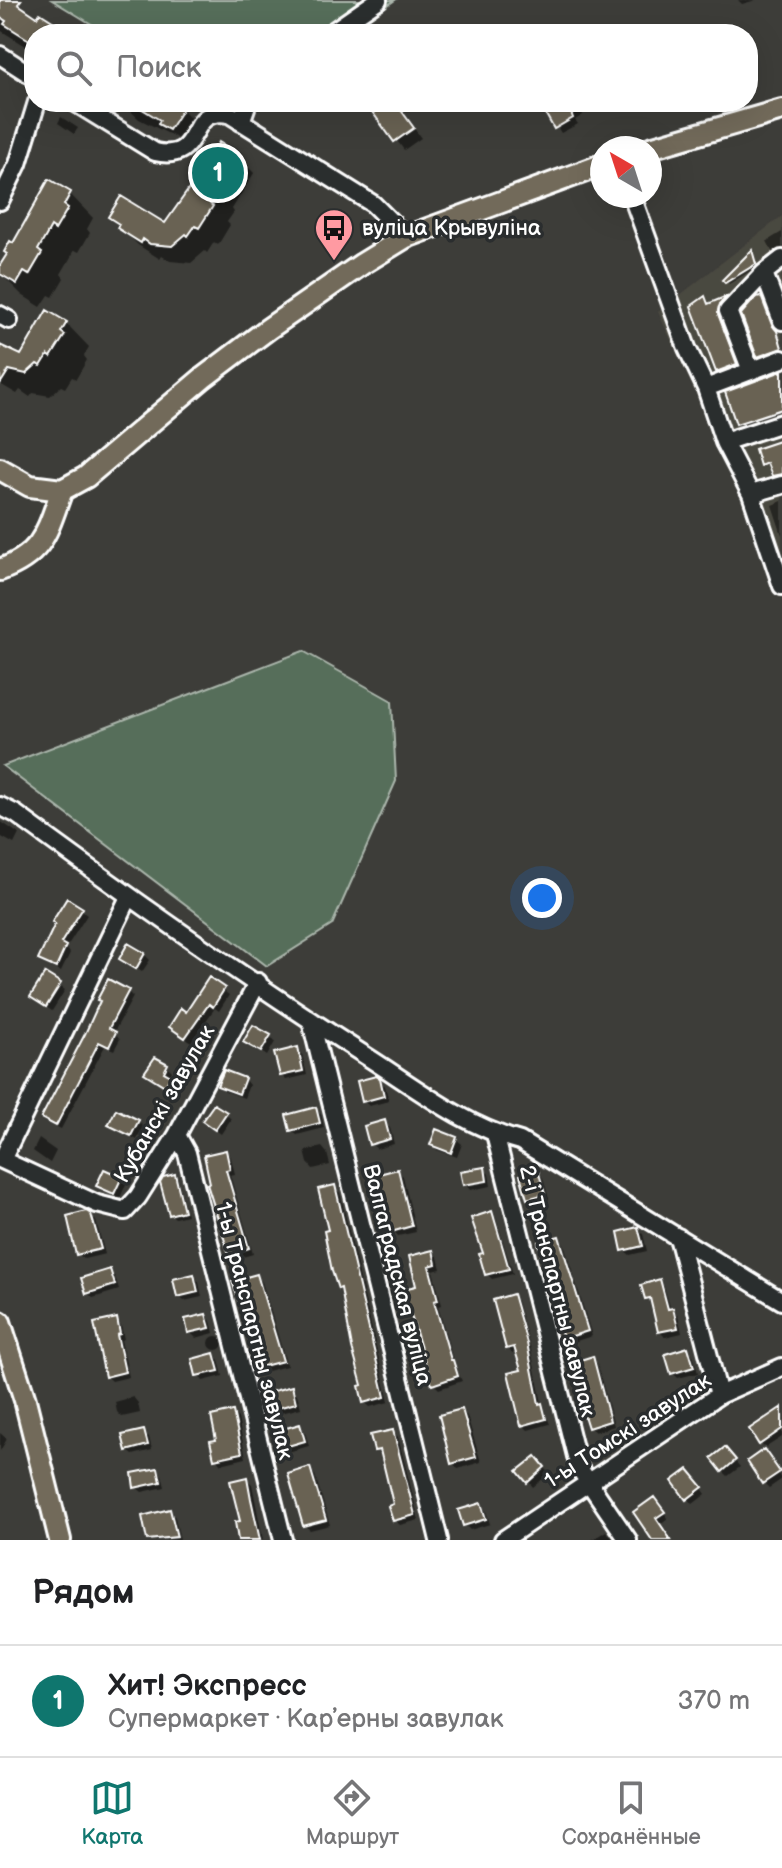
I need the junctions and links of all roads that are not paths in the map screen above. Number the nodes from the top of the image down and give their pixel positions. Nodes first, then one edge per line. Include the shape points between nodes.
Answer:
1 (378, 0) edge
2 (343, 24) edge
3 (0, 55) edge
4 (24, 71) edge
5 (782, 110) edge
6 (34, 112) edge
7 (90, 112) edge
8 (216, 112) edge
9 (216, 112) edge
10 (244, 112) edge
11 (241, 122) junction
12 (662, 145) edge
13 (590, 169) edge
14 (0, 201) edge
15 (636, 208) edge
16 (406, 237) junction
17 (782, 259) edge
18 (764, 273) junction
19 (782, 321) edge
20 (782, 359) edge
21 (751, 371) junction
22 (706, 388) junction
23 (782, 423) edge
24 (724, 442) junction
25 (0, 469) edge
26 (782, 485) edge
27 (62, 490) junction
28 (751, 494) junction
29 (0, 570) edge
30 (782, 586) edge
31 (0, 806) edge
32 (129, 897) junction
33 (258, 982) junction
34 (311, 1021) junction
35 (495, 1134) junction
36 (177, 1135) junction
37 (1, 1160) edge
38 (678, 1237) junction
39 (782, 1301) edge
40 (0, 1322) edge
41 (6, 1365) edge
42 (782, 1367) edge
43 (719, 1395) junction
44 (588, 1483) junction
45 (60, 1540) edge
46 (283, 1540) edge
47 (439, 1540) edge
48 (503, 1540) edge
49 (628, 1540) edge

1 - 2 street
3 - 4 street
5 - 12 main road
6 - 14 street
7 - 9 street via 155,152 170,155 183,150 205,116
8 - 11 street
10 - 11 street
11 - 16 street via 373,204
13 - 16 main road
15 - 22 street
16 - 27 main road via 268,329 86,477
17 - 18 street
18 - 19 street
18 - 21 street via 728,311
20 - 21 street
21 - 22 street
22 - 24 street
23 - 24 street
24 - 28 street
25 - 27 main road via 30,486
26 - 28 street
27 - 29 main road via 46,535 33,553
28 - 30 street
31 - 32 street
32 - 33 street
32 - 37 street
33 - 34 street
33 - 36 street, Кубанскі завулак
34 - 35 street
34 - 47 street, Валгаградская вуліца
35 - 38 street via 520,1141
35 - 44 street, 2-і Транспартны завулак via 579,1468
36 - 37 street, Кубанскі завулак via 125,1211 97,1204
36 - 46 street, 1-ы Транспартны завулак via 187,1153
38 - 39 street
38 - 43 street
40 - 41 main road
41 - 45 main road
42 - 43 street, 1-ы Томскі завулак
43 - 44 street, 1-ы Томскі завулак
44 - 48 street, 1-ы Томскі завулак
44 - 49 street, 2-і Транспартны завулак

